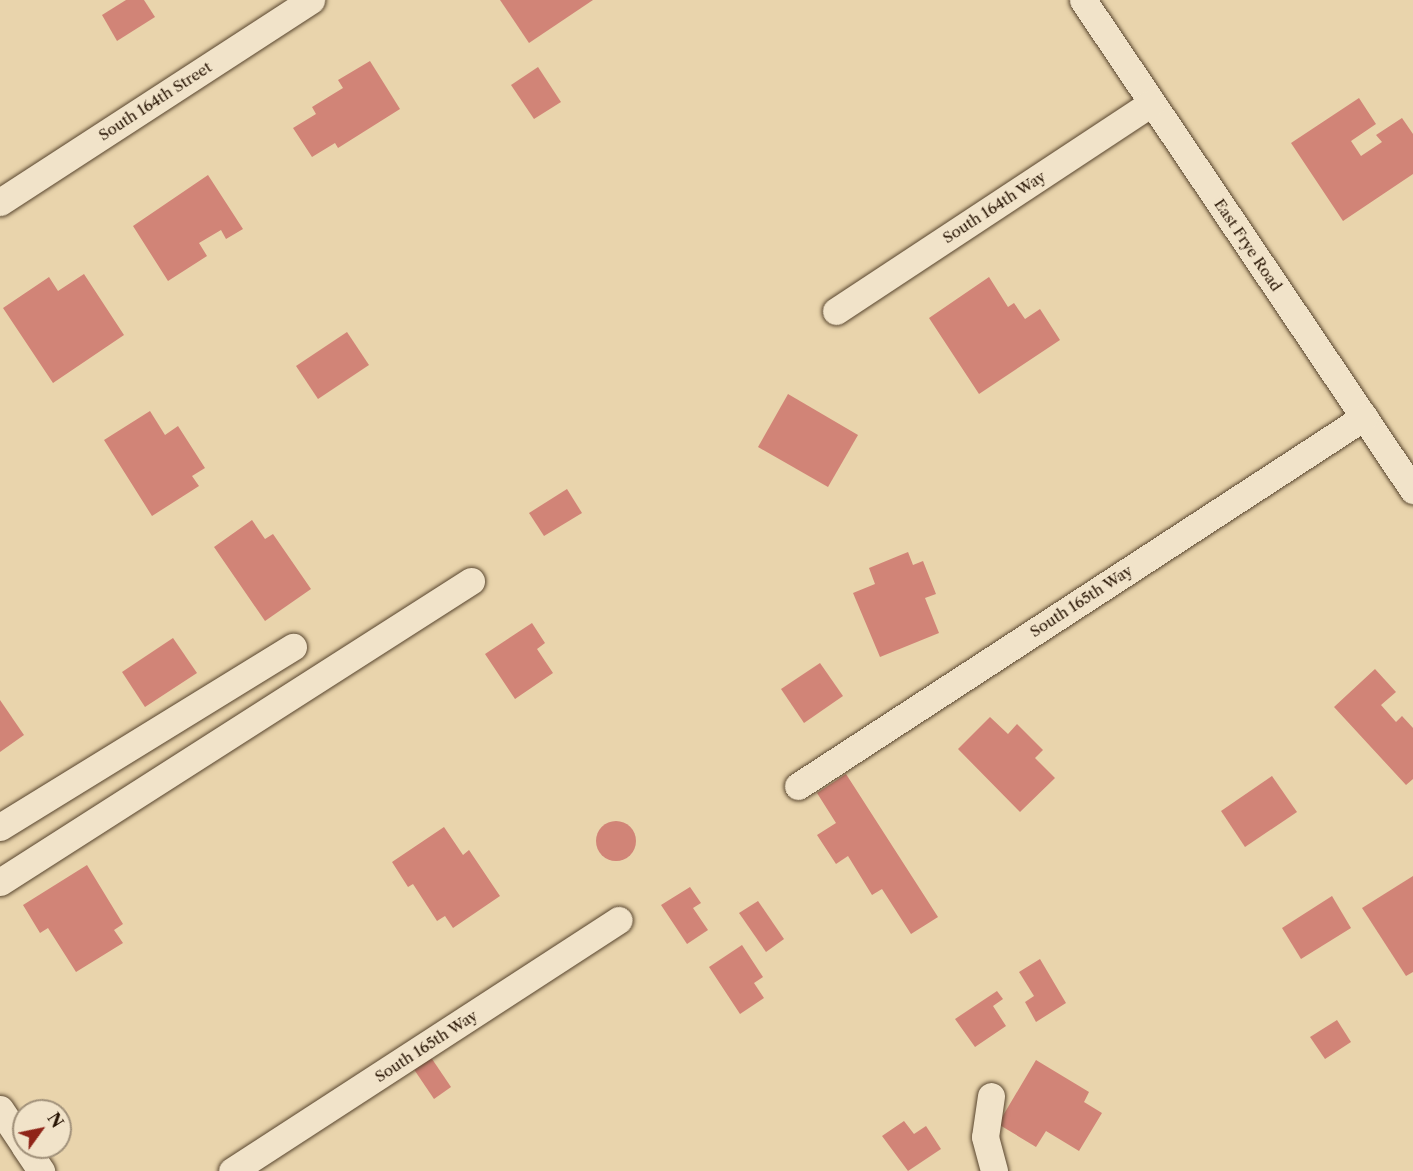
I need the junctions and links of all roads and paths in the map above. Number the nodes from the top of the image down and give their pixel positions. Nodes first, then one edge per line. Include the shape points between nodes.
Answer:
1 (311, 0) edge
2 (1083, 0) edge
3 (1152, 104) junction
4 (0, 202) edge
5 (836, 310) dead end
6 (1364, 417) junction
7 (1413, 490) edge
8 (471, 581) dead end
9 (293, 647) dead end
10 (798, 786) dead end
11 (0, 827) edge
12 (0, 882) edge
13 (619, 920) dead end
14 (991, 1096) dead end
15 (0, 1109) edge
16 (12, 1127) edge
17 (232, 1171) edge
18 (994, 1171) edge

1 - 4 street, South 164th Street
2 - 3 street, East Frye Road
3 - 5 street, South 164th Way
3 - 6 street, East Frye Road
6 - 7 street, East Frye Road
6 - 10 street, South 165th Way
8 - 12 street
9 - 11 street
13 - 17 street, South 165th Way
14 - 18 street via 985,1137
15 - 16 street

